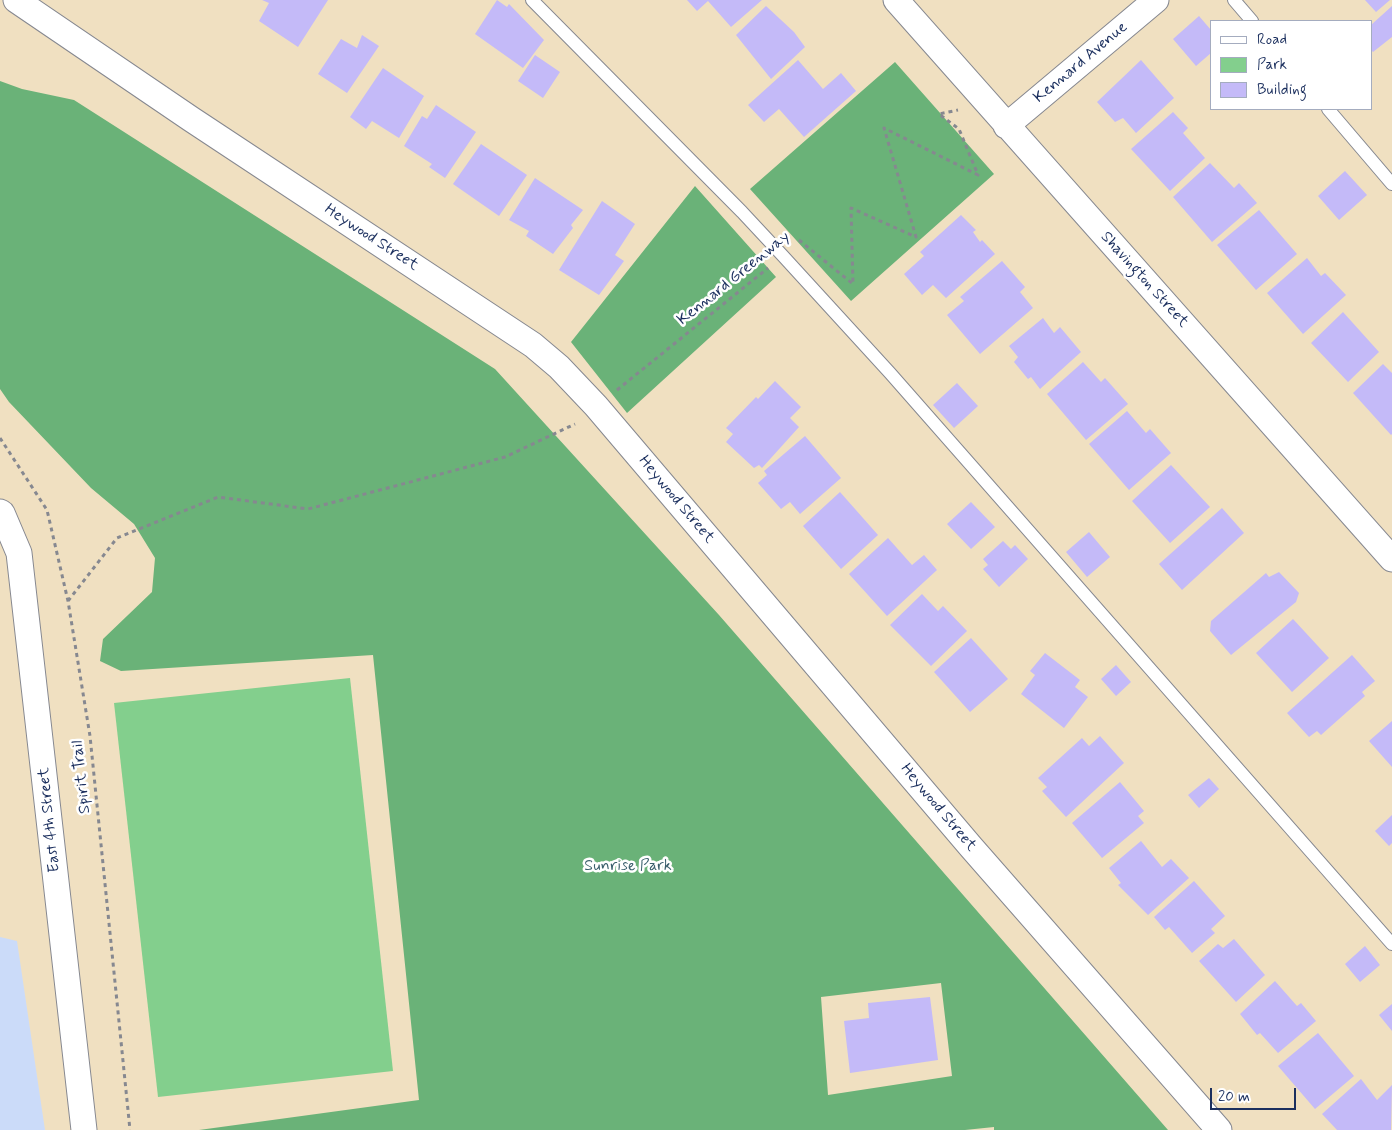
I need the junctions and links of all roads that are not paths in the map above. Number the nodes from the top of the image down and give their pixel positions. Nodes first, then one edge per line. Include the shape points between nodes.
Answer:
1 (16, 0) edge
2 (532, 0) edge
3 (896, 0) edge
4 (1156, 0) edge
5 (1234, 0) edge
6 (1251, 20) edge
7 (1329, 110) edge
8 (1006, 126) junction
9 (1392, 184) edge
10 (1, 512) edge
11 (1392, 559) edge
12 (1392, 944) edge
13 (84, 1130) edge
14 (1219, 1130) edge

1 - 14 street, Heywood Street via 533,345 559,367
2 - 12 lane via 742,212 896,380
3 - 8 street, Shavington Street
4 - 8 street, Kennard Avenue
5 - 6 lane
7 - 9 lane
8 - 11 street, Shavington Street
10 - 13 street, East 4th Street via 19,554 26,605

